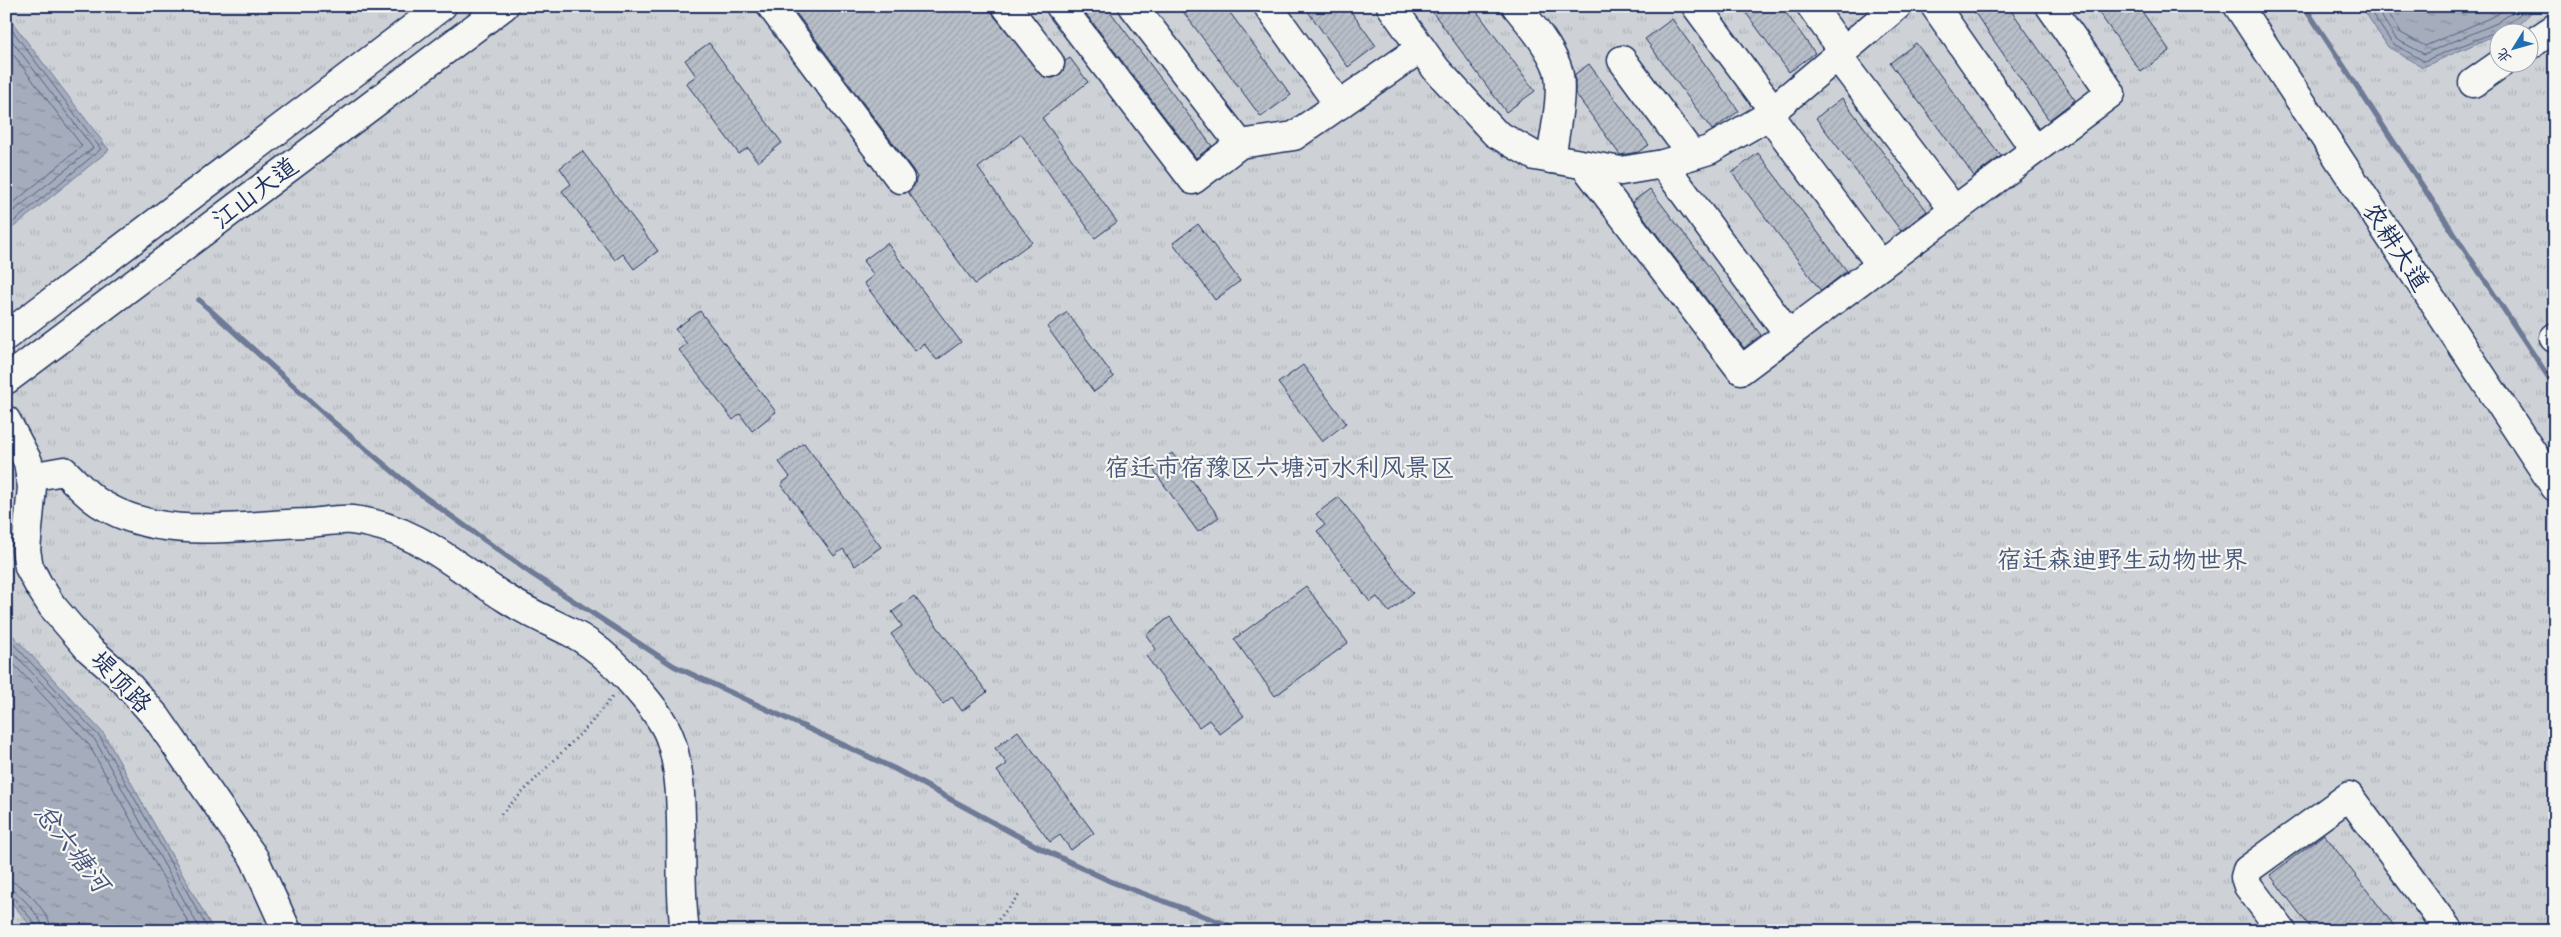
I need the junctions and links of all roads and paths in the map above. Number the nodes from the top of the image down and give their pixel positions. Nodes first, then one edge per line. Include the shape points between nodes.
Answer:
1 (442, 6) edge
2 (504, 6) edge
3 (771, 6) edge
4 (1006, 6) edge
5 (1060, 6) edge
6 (1133, 6) edge
7 (1268, 6) edge
8 (1391, 6) edge
9 (1516, 6) edge
10 (1696, 6) edge
11 (1811, 6) edge
12 (1897, 6) edge
13 (1935, 6) edge
14 (2050, 6) edge
15 (2238, 6) edge
16 (2555, 28) edge
17 (2538, 39) edge
18 (1421, 48) junction
19 (1841, 55) junction
20 (1622, 60) dead end
21 (1050, 63) dead end
22 (2488, 72) edge
23 (2473, 82) dead end
24 (1339, 105) junction
25 (1771, 112) junction
26 (1240, 144) junction
27 (2035, 150) junction
28 (1692, 155) junction
29 (1551, 159) junction
30 (1663, 164) junction
31 (1584, 165) junction
32 (900, 179) dead end
33 (1954, 210) junction
34 (1882, 265) junction
35 (1788, 334) junction
36 (6, 336) edge
37 (6, 380) edge
38 (6, 420) edge
39 (30, 477) junction
40 (2555, 487) edge
41 (627, 678) junction
42 (500, 814) dead end
43 (1019, 895) dead end
44 (287, 931) edge
45 (684, 931) edge
46 (989, 931) edge
47 (2282, 931) edge
48 (2449, 931) edge

1 - 36 street
2 - 37 street, 江山大道
3 - 32 street
4 - 21 street
5 - 26 street via 1193,180
6 - 26 street
7 - 24 street
8 - 18 street
9 - 29 street via 1549,49 1558,69 1557,119
10 - 25 street
11 - 19 street
12 - 19 street
13 - 27 street
14 - 27 street via 2111,93
15 - 40 street, 农耕大道
16 - 17 street
18 - 24 street
18 - 29 street via 1494,133 1535,156
19 - 25 street
19 - 33 street
20 - 28 street
22 - 23 street
24 - 26 street via 1294,136
25 - 28 street via 1708,150
25 - 34 street
27 - 33 street
28 - 30 street
29 - 31 street
30 - 31 street via 1621,170
30 - 35 street
31 - 35 street via 1741,370
33 - 34 street
34 - 35 street
38 - 39 street, 堤顶路 via 25,454
39 - 41 street via 64,471 100,504 147,525 204,528 352,520 419,540 521,608 571,632 615,664
39 - 44 street, 堤顶路 via 32,487 26,550 29,567 38,584 52,606 89,649 122,678 157,718 254,858
41 - 42 path via 590,724
41 - 45 street via 653,708 670,738 679,784
43 - 46 path
47 - 48 street via 2248,886 2247,870 2349,796

